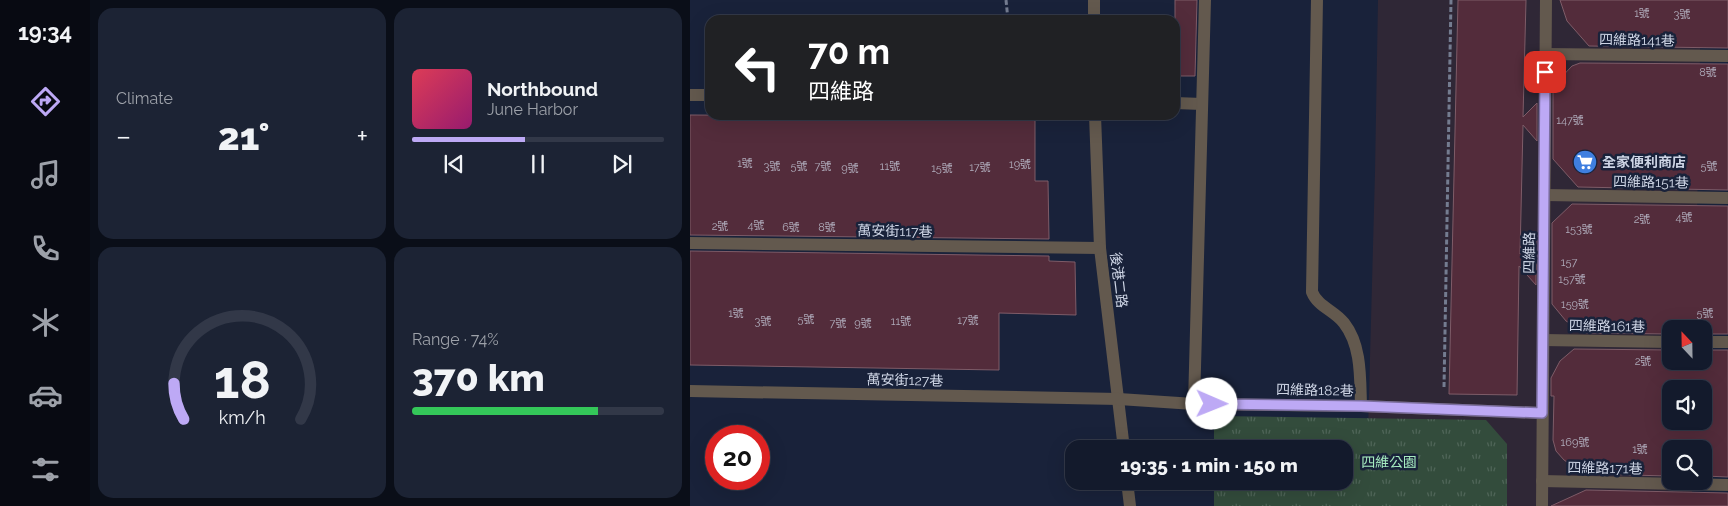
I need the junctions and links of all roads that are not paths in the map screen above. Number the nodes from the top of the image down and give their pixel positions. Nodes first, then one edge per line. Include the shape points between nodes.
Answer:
1 (1094, 0) edge
2 (1205, 0) edge
3 (1316, 0) edge
4 (1546, 0) edge
5 (1094, 15) edge
6 (1545, 54) junction
7 (1728, 56) edge
8 (690, 95) edge
9 (705, 96) edge
10 (1180, 103) edge
11 (1202, 104) junction
12 (1095, 120) edge
13 (1544, 196) junction
14 (1728, 198) edge
15 (690, 243) edge
16 (1100, 248) junction
17 (1543, 340) junction
18 (1662, 342) edge
19 (1712, 342) edge
20 (1728, 342) edge
21 (690, 391) edge
22 (1119, 399) junction
23 (1194, 404) junction
24 (1361, 406) junction
25 (1542, 413) junction
26 (1123, 440) edge
27 (1542, 481) junction
28 (1728, 485) edge
29 (1128, 490) edge
30 (1130, 506) edge
31 (1542, 506) edge

1 - 5 street
2 - 11 street
3 - 24 street via 1312,292 1316,301 1345,324 1355,342
4 - 6 street, 四維路
6 - 7 street, 四維路141巷
6 - 13 street, 四維路
8 - 9 street
10 - 11 street
11 - 23 street
12 - 16 street, 後港二路
13 - 14 street, 四維路151巷
13 - 17 street, 四維路
15 - 16 street, 萬安街117巷
16 - 22 street, 後港二路
17 - 18 street, 四維路161巷
17 - 25 street, 四維路
19 - 20 street
21 - 22 street, 萬安街127巷
22 - 23 street, 四維路182巷
22 - 26 street, 後港二路
23 - 24 street, 四維路182巷
24 - 25 street, 四維路182巷
25 - 27 street, 四維路
27 - 28 street, 四維路171巷
27 - 31 street, 四維路
29 - 30 street

